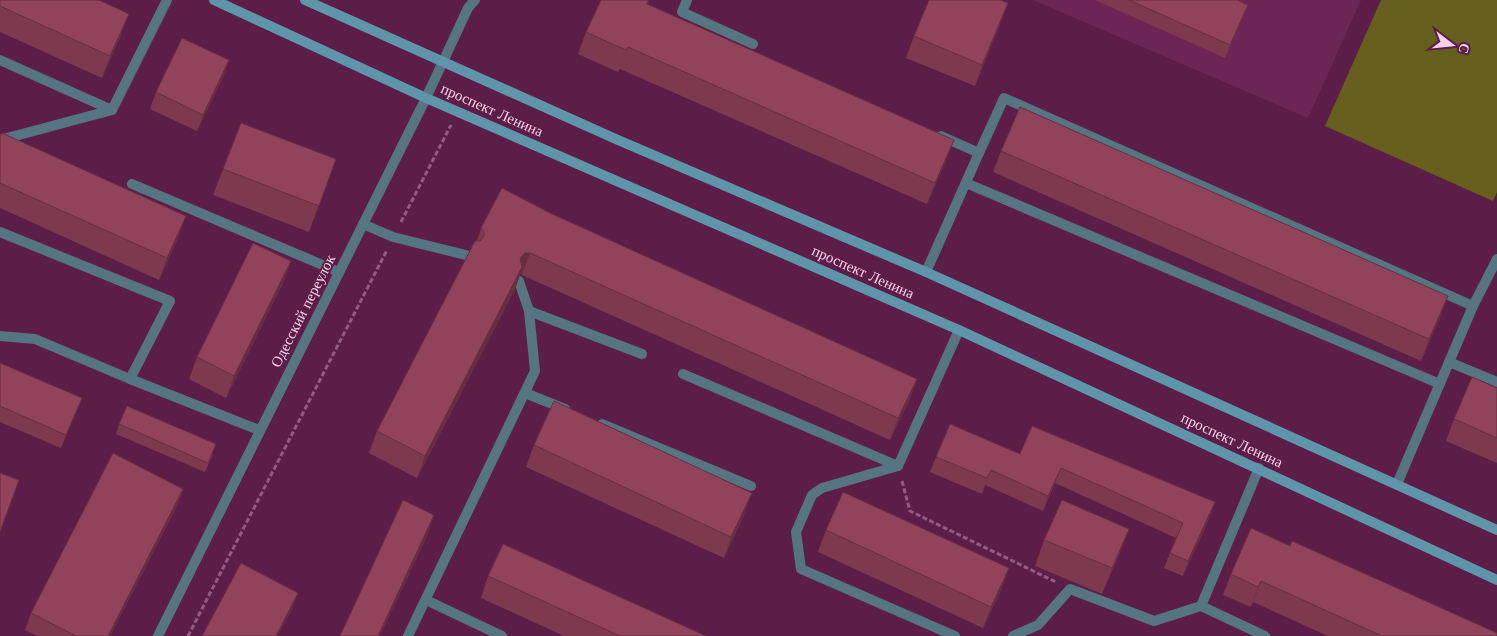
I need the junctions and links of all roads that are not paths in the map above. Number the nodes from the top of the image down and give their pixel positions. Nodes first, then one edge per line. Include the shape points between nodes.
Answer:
1 (168, 0) edge
2 (214, 0) edge
3 (305, 0) edge
4 (475, 0) edge
5 (686, 0) edge
6 (753, 44) dead end
7 (0, 60) edge
8 (442, 61) junction
9 (426, 98) junction
10 (112, 110) junction
11 (935, 133) edge
12 (0, 140) edge
13 (979, 153) junction
14 (966, 183) junction
15 (132, 184) dead end
16 (363, 224) junction
17 (0, 232) edge
18 (470, 256) edge
19 (1497, 259) edge
20 (339, 272) junction
21 (926, 272) junction
22 (519, 281) edge
23 (1473, 306) junction
24 (529, 310) junction
25 (959, 330) junction
26 (0, 336) edge
27 (642, 354) dead end
28 (1449, 362) junction
29 (683, 374) dead end
30 (130, 379) junction
31 (1497, 382) edge
32 (1440, 384) junction
33 (525, 393) junction
34 (570, 411) edge
35 (588, 419) edge
36 (259, 430) junction
37 (898, 466) junction
38 (1259, 468) junction
39 (1397, 484) junction
40 (751, 486) dead end
41 (1497, 530) edge
42 (1497, 580) edge
43 (426, 600) junction
44 (1202, 606) junction
45 (158, 636) edge
46 (408, 636) edge
47 (502, 636) edge
48 (955, 636) edge
49 (1013, 636) edge
50 (1265, 636) edge

1 - 10 street
2 - 9 main road, проспект Ленина
3 - 8 main road, проспект Ленина
4 - 8 street, Одесский переулок
5 - 6 street via 682,12
7 - 10 street
8 - 9 street, Одесский переулок
8 - 21 main road, проспект Ленина
9 - 16 street, Одесский переулок
9 - 25 main road, проспект Ленина
10 - 12 street
11 - 13 street
13 - 14 street
13 - 23 street via 1004,98
14 - 21 street
14 - 32 street
15 - 20 street
16 - 18 street via 393,237
16 - 20 street, Одесский переулок
17 - 30 street via 170,301
19 - 23 street
20 - 36 street, Одесский переулок
21 - 39 main road, проспект Ленина
22 - 24 street
23 - 28 street
24 - 27 street
24 - 33 street via 535,371
25 - 37 street
25 - 38 main road, проспект Ленина
26 - 30 street via 36,339
28 - 31 street
28 - 32 street
29 - 37 street
30 - 36 street
32 - 39 street
33 - 34 street
33 - 43 street
35 - 40 street
36 - 45 street, Одесский переулок
37 - 48 street via 822,488 812,495 796,532 801,569
38 - 42 main road, проспект Ленина
38 - 44 street
39 - 41 main road, проспект Ленина
43 - 46 street
43 - 47 street
44 - 49 street via 1154,621 1070,590 1038,625
44 - 50 street

